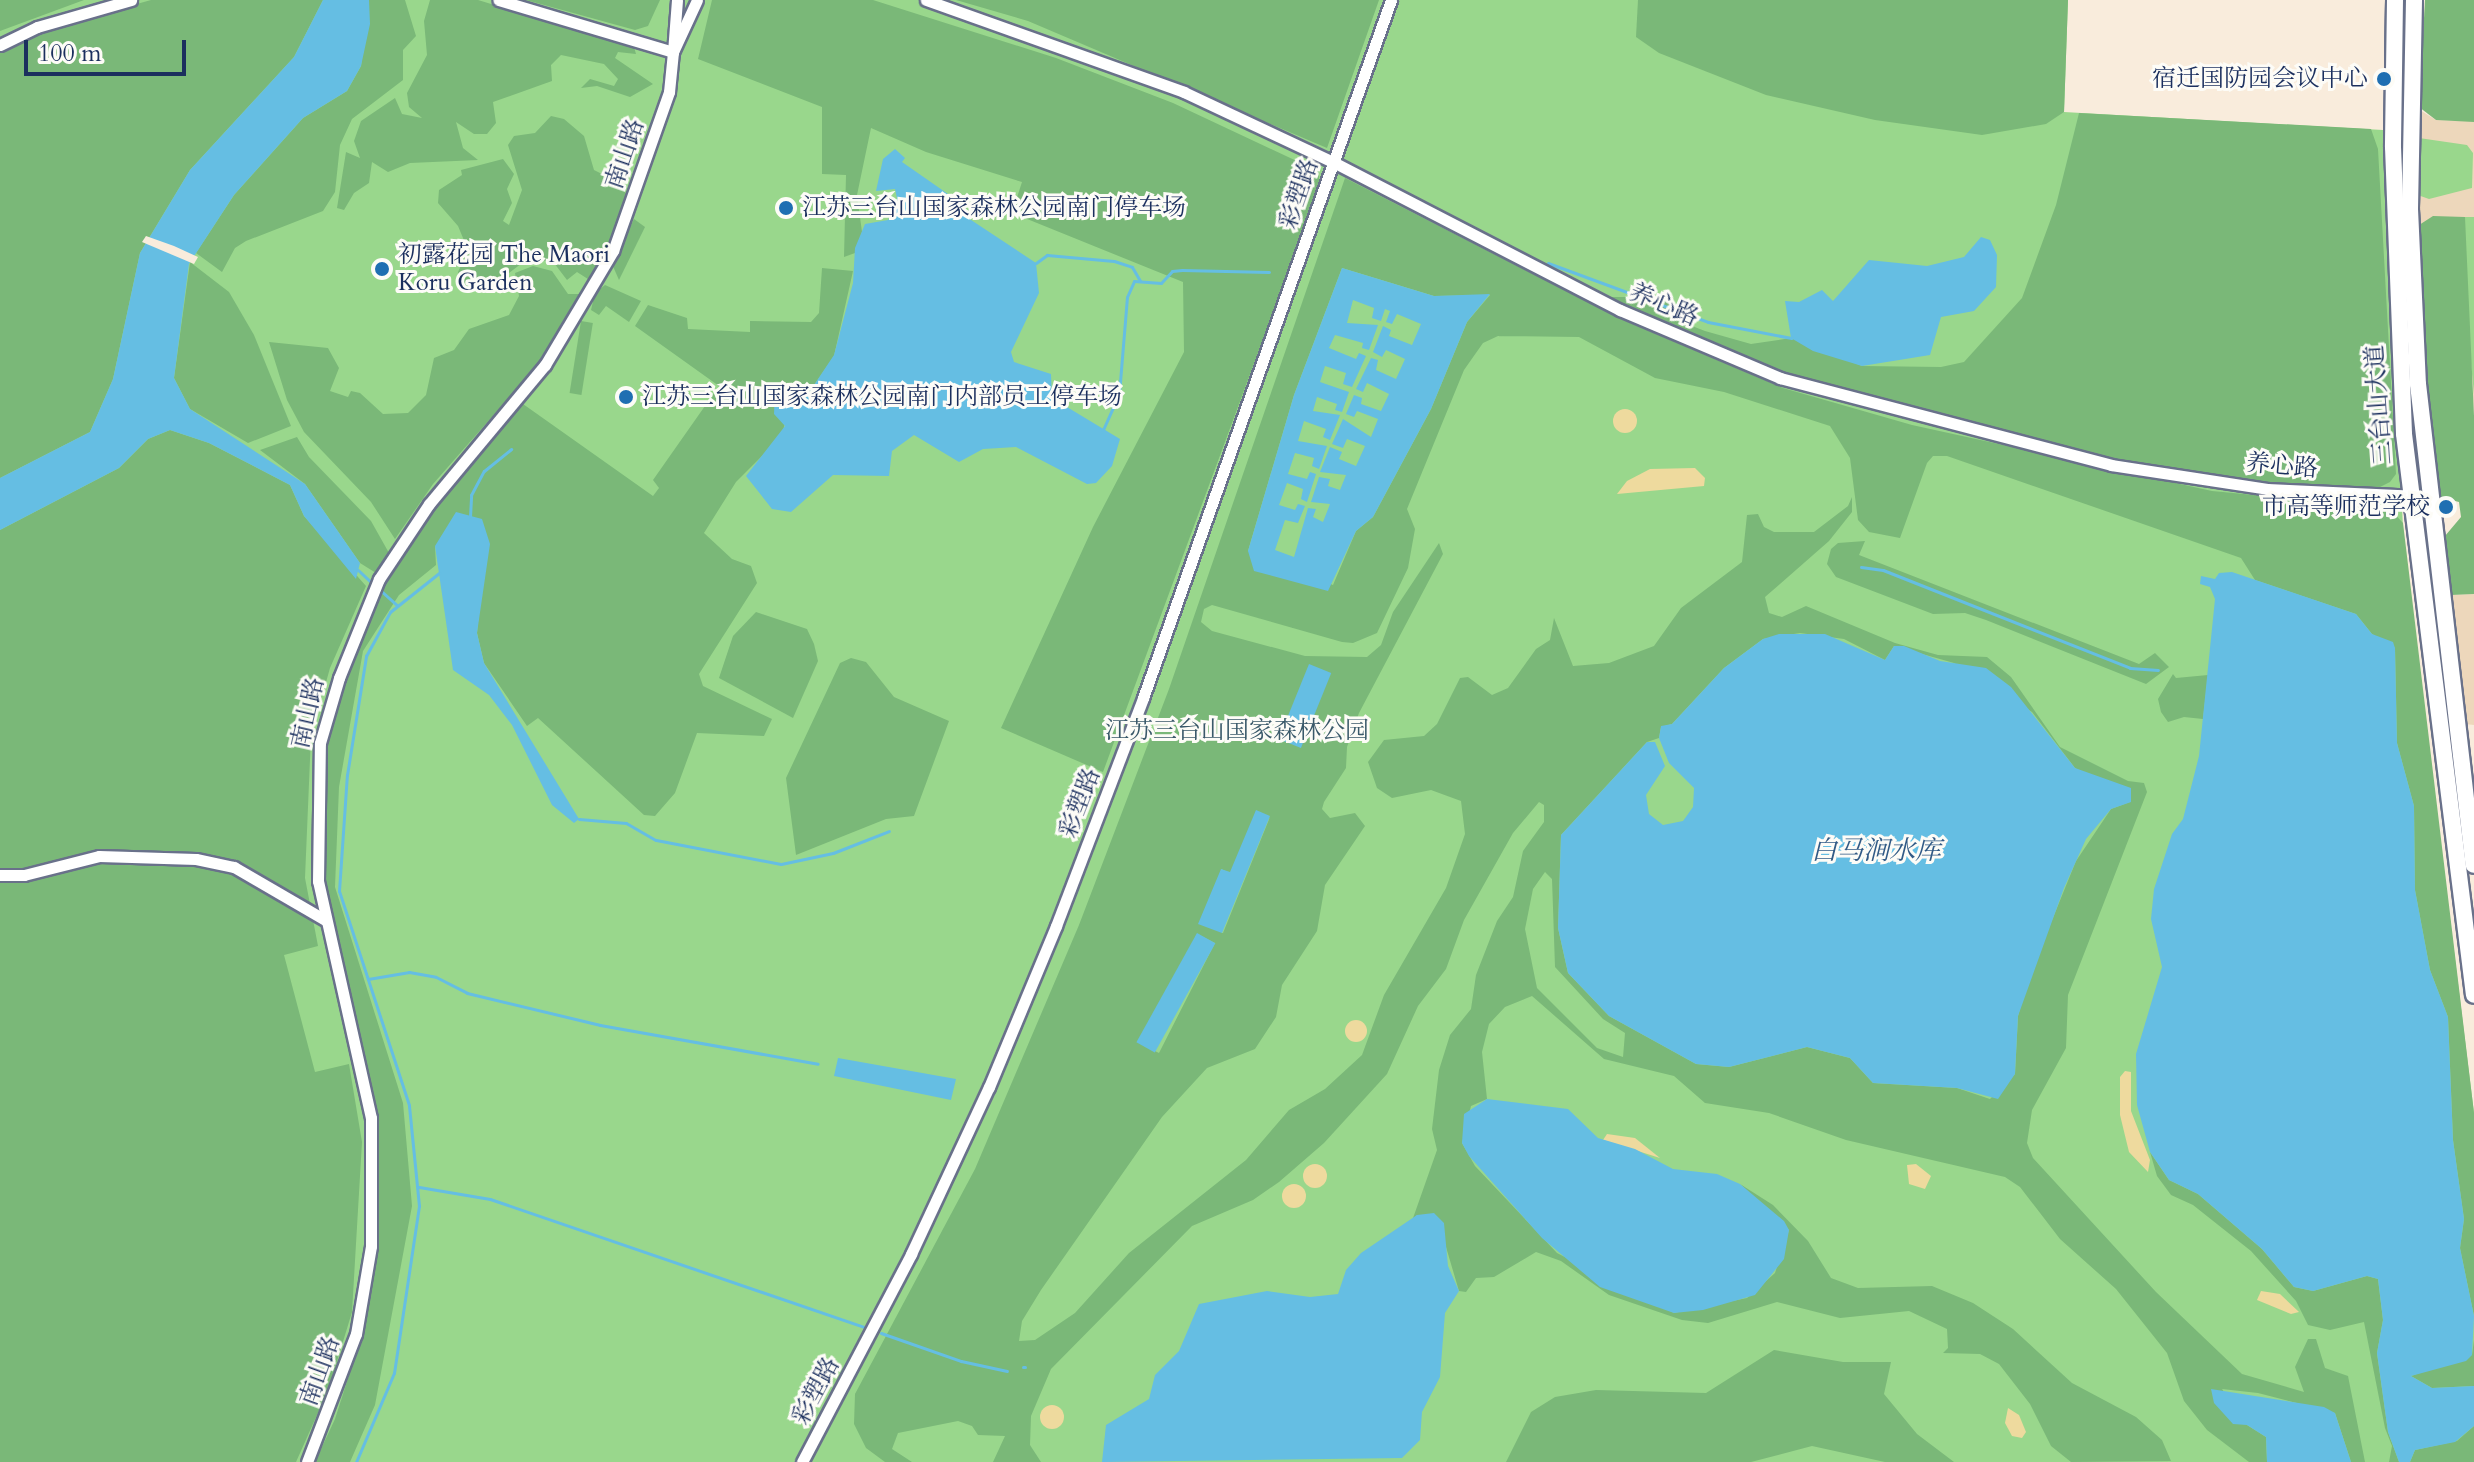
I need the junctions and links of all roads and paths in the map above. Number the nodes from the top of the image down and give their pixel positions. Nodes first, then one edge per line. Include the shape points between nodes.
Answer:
1 (131, 0) edge
2 (499, 0) edge
3 (677, 0) edge
4 (697, 0) edge
5 (926, 0) edge
6 (1391, 0) edge
7 (2395, 0) edge
8 (2414, 0) edge
9 (0, 45) edge
10 (673, 52) junction
11 (1333, 162) junction
12 (2409, 495) junction
13 (2431, 496) junction
14 (2474, 865) edge
15 (0, 875) edge
16 (325, 920) junction
17 (2474, 995) edge
18 (307, 1462) edge
19 (802, 1462) edge

1 - 9 street via 37,27
2 - 10 street
3 - 10 street, 南山路
4 - 10 street, 南山路
5 - 11 street, 养心路 via 1184,92
6 - 11 street, 彩塑路
7 - 12 main road, 三台山大道 via 2396,288
8 - 13 main road, 三台山大道 via 2410,209 2418,384
10 - 16 street, 南山路 via 669,92 613,251 545,365 429,504 366,606 320,743 317,841
11 - 12 street, 养心路 via 1620,310 1780,378 2111,465 2267,489
11 - 19 street, 彩塑路 via 1143,698 1056,926 917,1242
12 - 13 street, 养心路
12 - 17 main road, 三台山大道
13 - 14 main road, 三台山大道
15 - 16 street via 24,875 99,856 196,859 234,867
16 - 18 street, 南山路 via 371,1118 371,1246 356,1334

